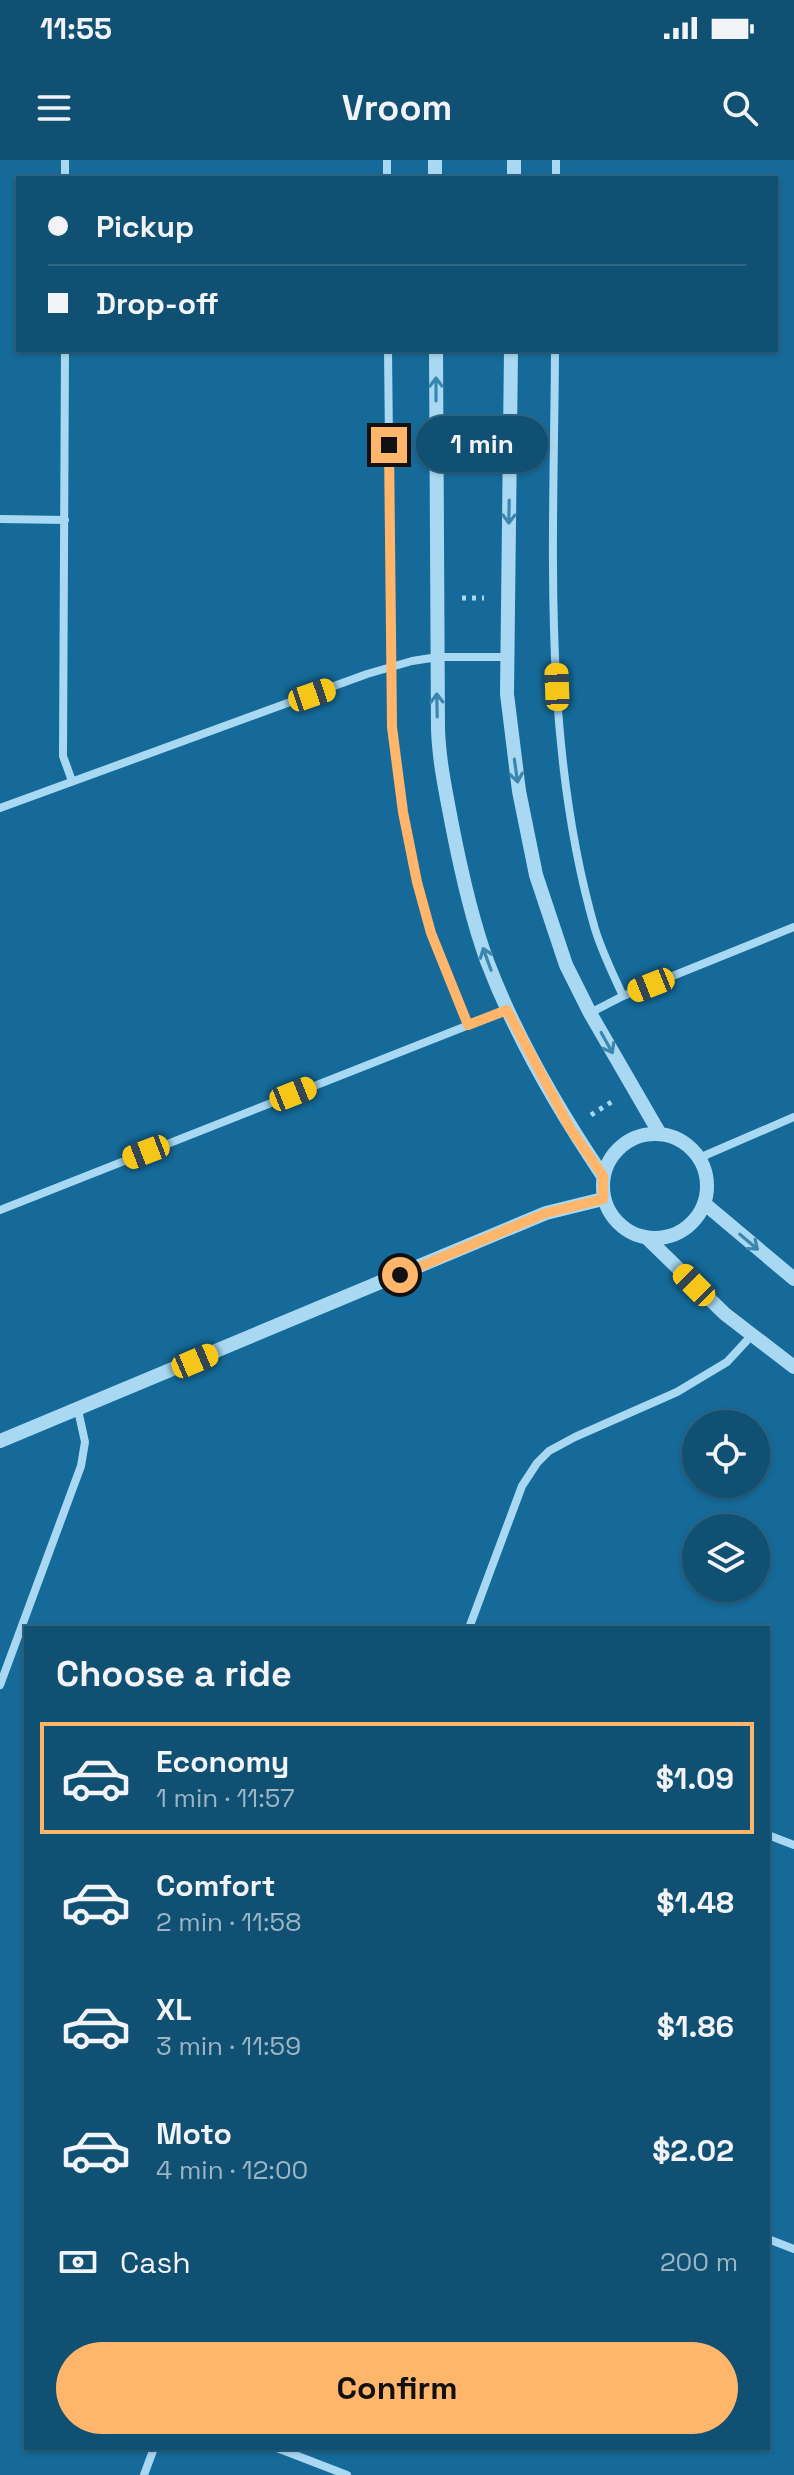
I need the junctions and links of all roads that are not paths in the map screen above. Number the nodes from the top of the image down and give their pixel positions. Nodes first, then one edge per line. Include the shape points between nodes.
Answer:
1 (65, 352) edge
2 (388, 352) edge
3 (436, 352) edge
4 (511, 352) edge
5 (555, 352) edge
6 (0, 519) edge
7 (65, 520) junction
8 (438, 657) junction
9 (507, 657) junction
10 (390, 667) junction
11 (72, 781) junction
12 (0, 808) edge
13 (794, 927) edge
14 (623, 996) junction
15 (507, 1010) junction
16 (590, 1013) junction
17 (468, 1025) junction
18 (794, 1117) edge
19 (660, 1134) junction
20 (699, 1158) junction
21 (603, 1176) junction
22 (603, 1199) junction
23 (705, 1204) junction
24 (0, 1210) edge
25 (648, 1239) junction
26 (794, 1279) edge
27 (752, 1335) junction
28 (794, 1367) edge
29 (78, 1410) junction
30 (0, 1441) edge
31 (470, 1626) edge
32 (0, 1685) edge
33 (770, 1836) edge
34 (794, 1845) edge
35 (770, 2240) edge
36 (794, 2249) edge
37 (153, 2450) edge
38 (282, 2450) edge
39 (144, 2475) edge
40 (347, 2475) edge

1 - 7 street
2 - 10 street
8 -> 3 street
4 -> 9 street
5 - 14 street via 553,582 569,818 596,931
6 - 7 street
7 - 11 street via 63,756
8 - 9 street
8 - 10 street
15 -> 8 street via 469,905 455,841 439,755
9 -> 16 street via 511,735 536,875 566,965
10 - 11 street
10 - 17 street via 392,727 417,882
11 - 12 street
13 - 14 street
14 - 16 street
15 - 17 street
15 - 21 street via 570,1128
16 -> 19 street
17 - 24 street
18 - 20 street
19 - 20 street via 689,1146
19 - 21 street via 624,1144 610,1158
20 - 23 street via 707,1181
21 - 22 street
22 - 25 street via 612,1218 628,1232
22 - 29 street via 546,1213
23 - 25 street via 682,1232
23 -> 26 street
25 - 27 street
27 - 28 street
27 - 31 street via 727,1362 677,1392 575,1437 537,1463 522,1486
29 - 30 street
29 - 32 street via 85,1442 81,1466
33 - 34 street
35 - 36 street
37 - 39 street
38 - 40 street

